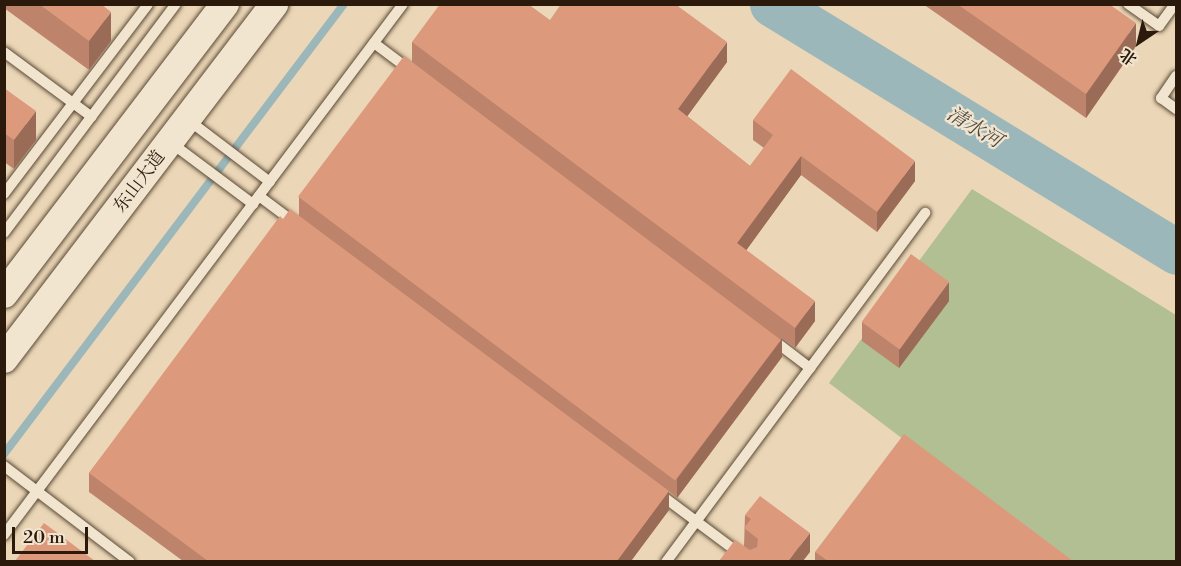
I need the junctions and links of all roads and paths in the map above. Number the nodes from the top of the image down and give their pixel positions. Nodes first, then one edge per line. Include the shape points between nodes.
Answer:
1 (148, 4) edge
2 (176, 4) edge
3 (225, 4) edge
4 (274, 4) edge
5 (403, 4) edge
6 (1128, 4) edge
7 (1175, 4) edge
8 (374, 43) junction
9 (4, 52) edge
10 (1176, 76) edge
11 (422, 78) edge
12 (74, 104) junction
13 (1176, 109) edge
14 (92, 117) junction
15 (187, 119) junction
16 (170, 142) junction
17 (270, 182) junction
18 (4, 194) edge
19 (256, 200) junction
20 (925, 213) dead end
21 (307, 231) edge
22 (4, 233) edge
23 (4, 294) edge
24 (762, 332) edge
25 (4, 359) edge
26 (810, 368) junction
27 (7, 468) edge
28 (649, 486) edge
29 (37, 491) junction
30 (696, 521) junction
31 (4, 535) edge
32 (130, 561) edge
33 (666, 561) edge
34 (751, 561) edge

1 - 12 lane
2 - 14 lane
3 - 23 main road
4 - 15 main road, 东山大道
5 - 8 lane
6 - 7 lane via 1159,26
8 - 11 lane
8 - 17 lane
9 - 12 lane
10 - 13 lane via 1161,98
12 - 14 lane
12 - 18 lane
14 - 22 lane
15 - 16 main road, 东山大道
15 - 17 lane
16 - 19 lane via 225,183
16 - 25 main road, 东山大道
17 - 19 lane
19 - 21 lane
19 - 29 lane
20 - 26 lane
24 - 26 lane
26 - 30 lane
27 - 29 lane
28 - 30 lane
29 - 31 lane
29 - 32 lane
30 - 33 lane
30 - 34 lane

